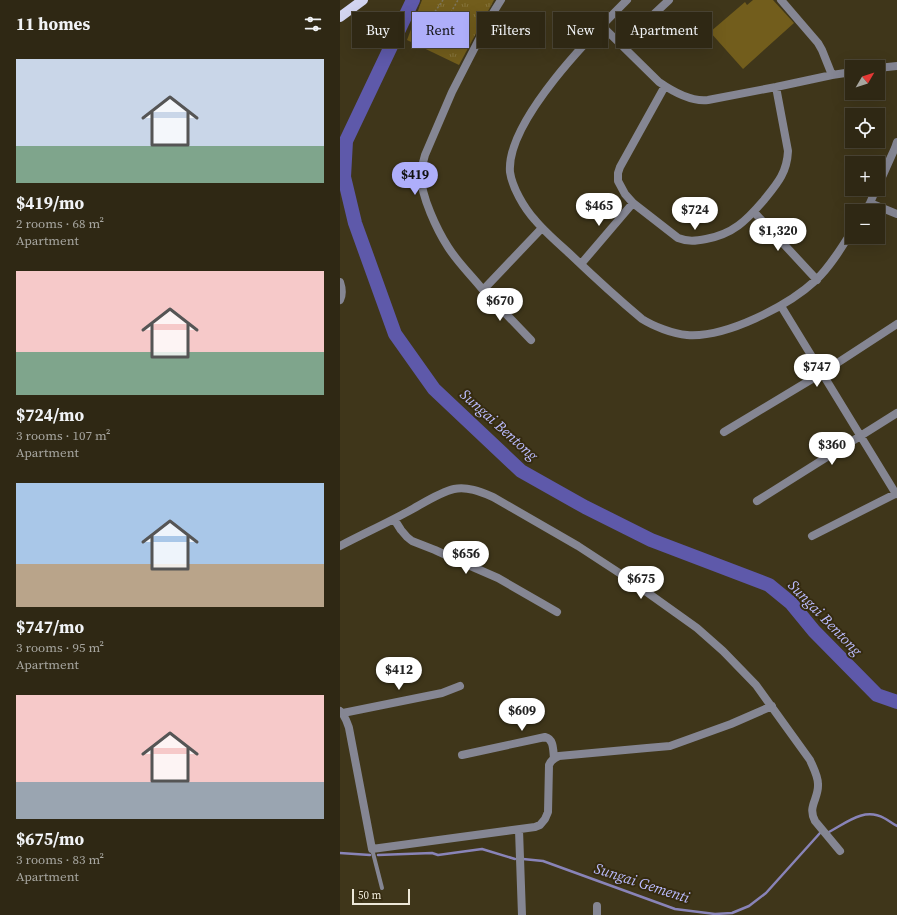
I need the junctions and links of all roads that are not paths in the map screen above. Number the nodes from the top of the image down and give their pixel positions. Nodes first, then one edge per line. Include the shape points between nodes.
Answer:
1 (363, 0) edge
2 (501, 0) edge
3 (627, 0) edge
4 (669, 0) edge
5 (786, 2) edge
6 (656, 12) edge
7 (340, 17) edge
8 (608, 18) edge
9 (608, 32) edge
10 (616, 40) edge
11 (581, 48) edge
12 (624, 48) edge
13 (897, 66) edge
14 (885, 67) edge
15 (845, 73) edge
16 (832, 75) junction
17 (665, 86) junction
18 (776, 87) junction
19 (897, 142) edge
20 (885, 170) edge
21 (873, 196) edge
22 (633, 203) junction
23 (870, 203) joint
24 (754, 212) junction
25 (897, 214) edge
26 (542, 228) junction
27 (845, 242) edge
28 (581, 264) junction
29 (817, 280) junction
30 (340, 282) edge
31 (483, 290) junction
32 (340, 300) edge
33 (781, 306) junction
34 (897, 324) edge
35 (531, 340) dead end
36 (822, 373) junction
37 (897, 413) edge
38 (724, 432) dead end
39 (860, 436) junction
40 (896, 494) edge
41 (757, 501) dead end
42 (394, 519) junction
43 (812, 536) dead end
44 (340, 546) edge
45 (557, 612) dead end
46 (460, 686) dead end
47 (772, 706) junction
48 (341, 712) edge
49 (462, 755) dead end
50 (554, 758) junction
51 (519, 830) junction
52 (372, 849) junction
53 (840, 851) dead end
54 (382, 888) dead end
55 (597, 906) dead end
56 (522, 915) edge
57 (597, 915) edge

1 - 7 main road
2 - 31 street via 452,92 425,155 421,177 427,205 449,248
3 - 8 street
4 - 6 street
5 - 16 street via 818,43
9 - 10 street
11 - 26 street via 540,99 513,149 510,167 512,182 528,212
12 - 17 street
13 - 14 street
15 - 16 street
16 - 18 street
17 - 18 street via 692,99 703,101
17 - 22 street via 618,173 621,188
18 - 24 street via 788,160 777,185
19 - 20 street
21 - 23 street
22 - 24 street via 678,238 692,242 728,233
22 - 28 street
23 - 25 street
24 - 29 street
26 - 28 street
26 - 31 street
27 - 29 street
28 - 33 street via 649,324 686,335 700,335 735,327
29 - 33 street
30 - 32 street
31 - 35 street
33 - 36 street
34 - 36 street
36 - 38 street
36 - 39 street
37 - 39 street
39 - 40 street
39 - 41 street
40 - 43 street
42 - 44 street
42 - 45 street via 412,541 498,578
42 - 47 street via 454,489 471,490 493,497 578,546 697,628 756,685
46 - 48 street via 442,693
47 - 50 street via 670,746
47 - 53 street via 816,772 817,796 811,811 812,816
48 - 52 street via 349,728
49 - 50 street via 545,737 550,740
50 - 51 street via 549,765 547,816 535,828
51 - 52 street
51 - 56 street
52 - 54 lane
55 - 57 street

